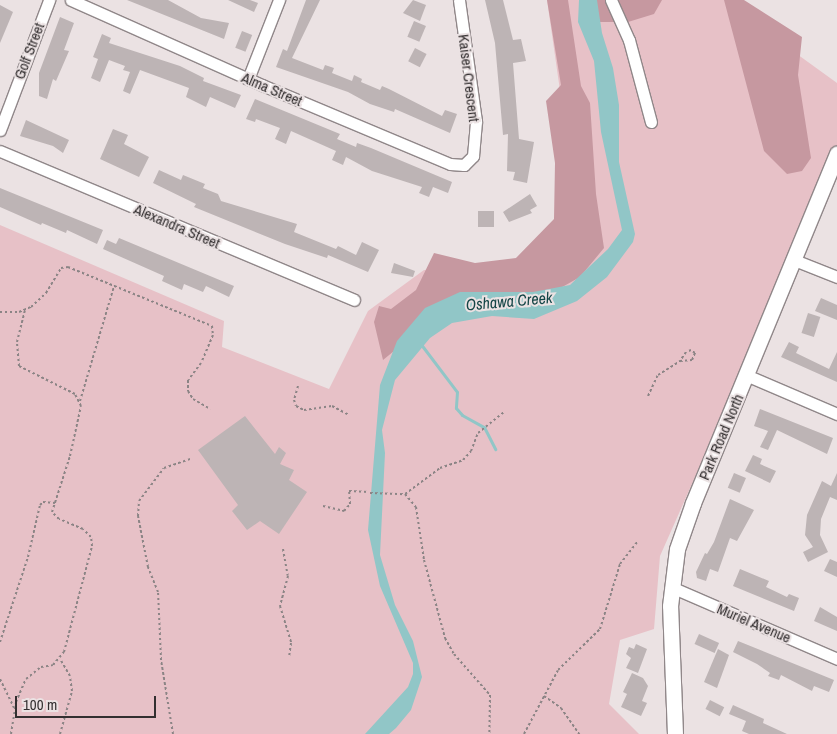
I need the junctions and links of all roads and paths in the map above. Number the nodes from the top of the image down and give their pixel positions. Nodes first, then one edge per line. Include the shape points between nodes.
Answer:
1 (48, 0) edge
2 (71, 0) edge
3 (279, 0) edge
4 (459, 0) edge
5 (611, 0) edge
6 (248, 79) junction
7 (5, 102) edge
8 (651, 122) dead end
9 (0, 130) edge
10 (0, 151) edge
11 (837, 154) edge
12 (473, 156) joint
13 (794, 260) junction
14 (837, 277) edge
15 (114, 286) junction
16 (354, 300) dead end
17 (25, 310) junction
18 (0, 312) edge
19 (680, 361) junction
20 (663, 371) junction
21 (746, 375) junction
22 (666, 376) dead end
23 (298, 386) dead end
24 (648, 396) dead end
25 (80, 403) junction
26 (210, 409) dead end
27 (504, 412) dead end
28 (837, 414) edge
29 (349, 415) dead end
30 (190, 459) dead end
31 (405, 494) junction
32 (55, 503) junction
33 (323, 506) dead end
34 (638, 541) dead end
35 (283, 549) dead end
36 (671, 587) junction
37 (0, 642) edge
38 (289, 657) dead end
39 (60, 658) junction
40 (837, 659) edge
41 (0, 679) edge
42 (544, 696) junction
43 (14, 708) junction
44 (11, 734) edge
45 (60, 734) edge
46 (173, 734) edge
47 (489, 734) edge
48 (524, 734) edge
49 (579, 734) edge
50 (675, 734) edge

1 - 7 street, Golf Street
2 - 6 street, Alma Street
3 - 6 street
4 - 12 street, Kaiser Crescent via 476,121
5 - 8 street via 629,40
6 - 12 street, Alma Street via 450,164 464,165
7 - 9 street, Golf Street
10 - 16 street, Alexandra Street
11 - 13 main road, Park Road North
13 - 14 street
13 - 21 main road, Park Road North
15 - 17 path via 68,267 61,268 38,302
15 - 25 path via 83,382
15 - 26 path via 212,326 214,335 201,363 188,380 188,390 193,399
17 - 18 path
17 - 25 path via 17,342 19,366 74,394
19 - 19 path via 692,360 695,352 686,352
19 - 20 path
20 - 22 path
20 - 24 path via 651,385
21 - 28 street
21 - 36 main road, Park Road North via 682,534
23 - 29 path via 294,400 296,406 304,410 332,406
25 - 32 path via 70,456
27 - 31 path via 482,430 472,451 463,460 440,468
30 - 46 path via 164,468 139,501 138,516 148,567 158,592 161,660
31 - 33 path via 349,491 350,504 344,511
31 - 47 path via 416,507 424,560 445,638 454,654 490,695
32 - 37 path via 43,502 40,505 28,557
32 - 39 path via 52,512 55,517 83,530 91,537 92,546
34 - 42 path via 620,564 600,629 558,670
35 - 38 path via 288,576 280,606 291,643
36 - 40 street, Muriel Avenue
36 - 50 main road, Park Road North
39 - 43 path via 52,665 41,667 26,680
39 - 45 path via 70,676 72,692
41 - 43 path
42 - 48 path
42 - 49 path via 561,708
43 - 44 path

